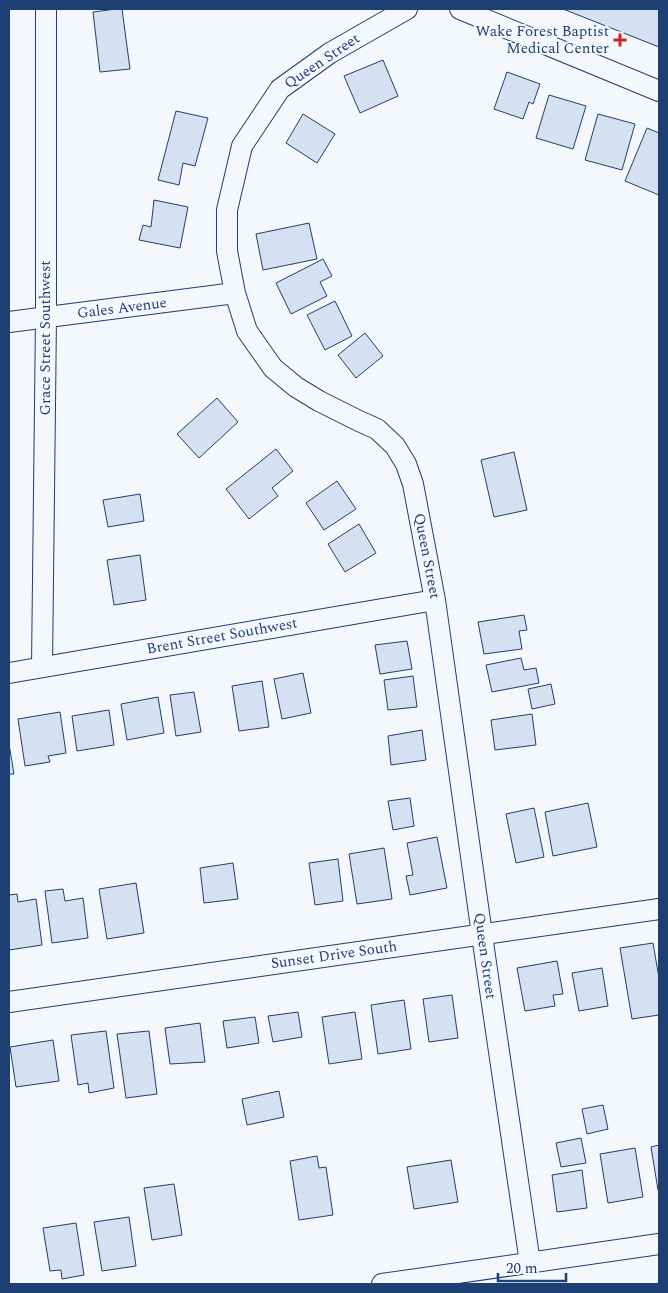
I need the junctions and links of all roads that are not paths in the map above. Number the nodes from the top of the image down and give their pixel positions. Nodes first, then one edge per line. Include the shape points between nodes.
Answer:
1 (46, 9) edge
2 (407, 9) edge
3 (460, 9) edge
4 (659, 90) edge
5 (235, 293) junction
6 (46, 318) junction
7 (9, 322) edge
8 (435, 600) junction
9 (42, 667) junction
10 (9, 673) edge
11 (659, 909) edge
12 (482, 934) junction
13 (9, 1002) edge
14 (659, 1244) edge
15 (530, 1263) junction
16 (382, 1284) edge

1 - 6 street, Grace Street Southwest
2 - 5 street, Queen Street via 330,53 280,89 242,146 227,210 227,251
3 - 4 street
5 - 6 street, Gales Avenue
5 - 8 street, Queen Street via 248,331 273,368 319,401 377,429 395,446 413,484
6 - 7 street, Gales Avenue
6 - 9 street, Grace Street Southwest
8 - 9 street, Brent Street Southwest
8 - 12 street, Queen Street
9 - 10 street, Brent Street Southwest
11 - 12 street, Sunset Drive South
12 - 13 street, Sunset Drive South
12 - 15 street, Queen Street
14 - 15 street
15 - 16 street

